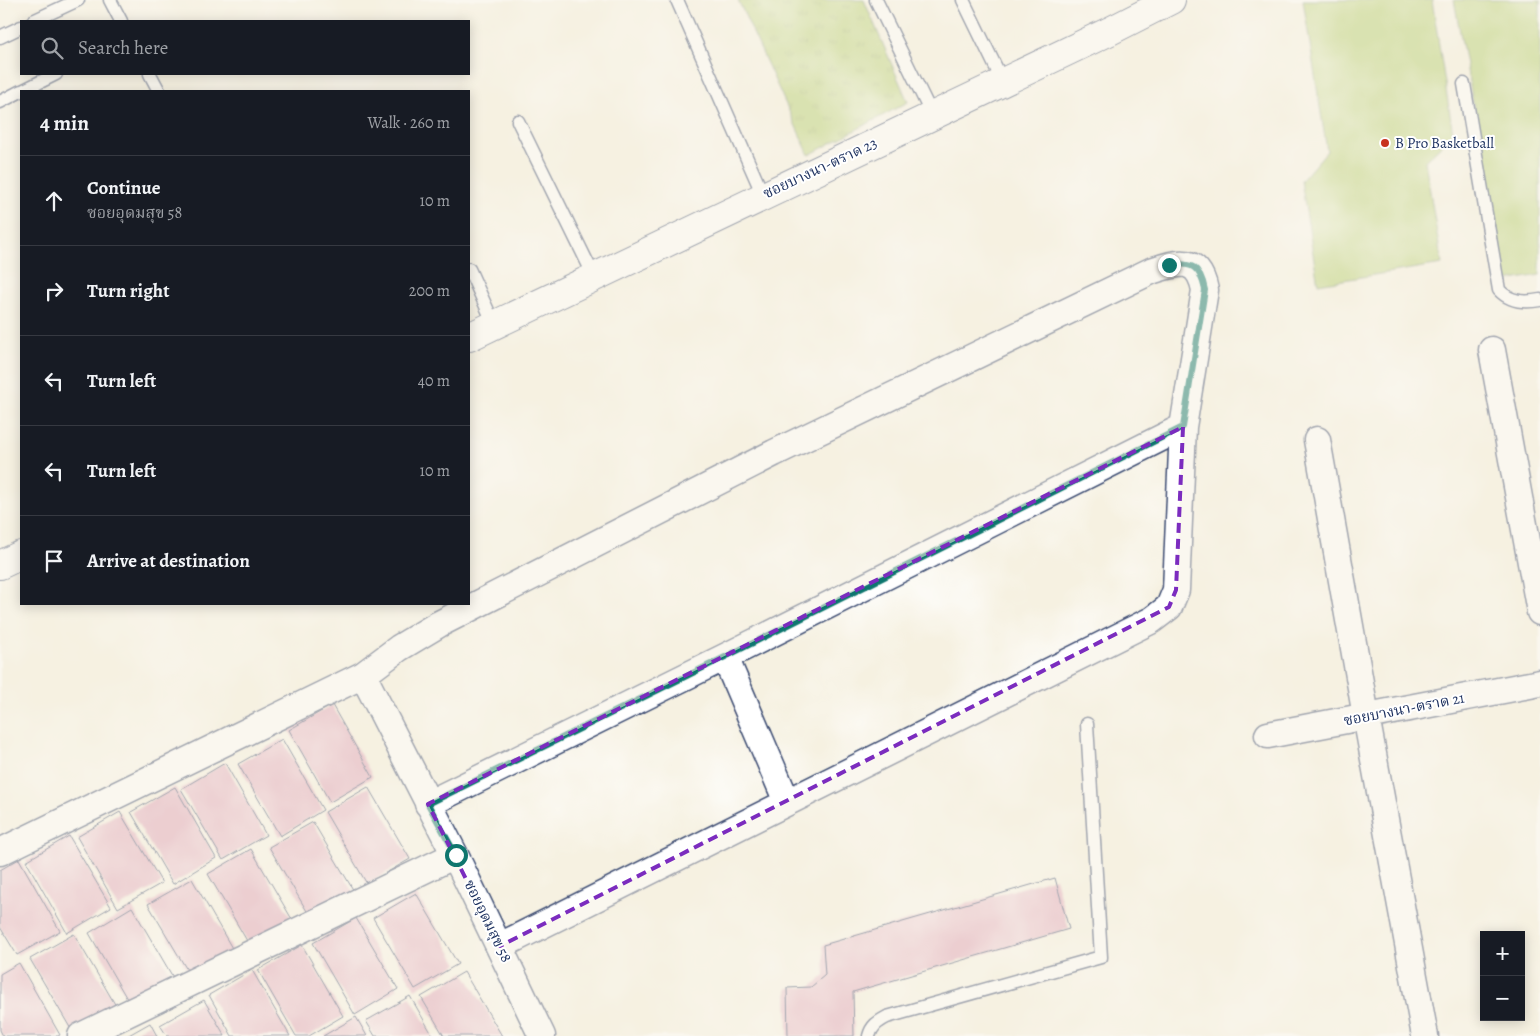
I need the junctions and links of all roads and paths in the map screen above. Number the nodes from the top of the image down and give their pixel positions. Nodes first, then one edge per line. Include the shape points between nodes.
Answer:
1 (78, 0) edge
2 (110, 0) edge
3 (677, 0) edge
4 (876, 0) edge
5 (962, 0) edge
6 (1170, 0) edge
7 (35, 20) edge
8 (120, 20) edge
9 (20, 27) edge
10 (0, 37) edge
11 (54, 75) edge
12 (151, 75) edge
13 (1002, 82) junction
14 (1464, 84) dead end
15 (23, 90) edge
16 (158, 90) edge
17 (20, 92) edge
18 (0, 102) edge
19 (932, 116) junction
20 (518, 120) dead end
21 (763, 195) junction
22 (470, 271) edge
23 (594, 276) junction
24 (1540, 300) edge
25 (494, 324) junction
26 (470, 336) edge
27 (1492, 350) dead end
28 (1183, 427) junction
29 (1317, 440) dead end
30 (20, 555) edge
31 (0, 565) edge
32 (1540, 612) edge
33 (725, 657) junction
34 (363, 675) junction
35 (1540, 683) edge
36 (1366, 716) junction
37 (1087, 724) dead end
38 (1268, 735) dead end
39 (787, 802) junction
40 (428, 804) junction
41 (0, 852) edge
42 (456, 855) junction
43 (500, 946) junction
44 (81, 1036) edge
45 (542, 1036) edge
46 (869, 1036) edge
47 (1426, 1036) edge

1 - 7 lane
2 - 8 lane
3 - 21 lane
4 - 19 lane
5 - 13 lane
6 - 13 street, ซอยบางนา-ตราด 23
9 - 10 lane
11 - 15 lane
12 - 16 lane
13 - 19 street, ซอยบางนา-ตราด 23
14 - 24 lane via 1499,290 1507,298 1519,302
17 - 18 lane
19 - 21 street, ซอยบางนา-ตราด 23
20 - 23 lane
21 - 23 street, ซอยบางนา-ตราด 23
22 - 25 lane
23 - 25 street, ซอยบางนา-ตราด 23
25 - 26 street, ซอยบางนา-ตราด 23
27 - 32 street
28 - 33 street
28 - 34 street via 1205,290 1196,268 1184,263 1152,271 774,453 439,624
28 - 39 street via 1176,590 1169,608 1152,620
29 - 36 street
30 - 31 street
33 - 39 street
33 - 40 street
34 - 40 street, ซอยอุดมสุข 58
34 - 41 street
35 - 36 street, ซอยบางนา-ตราด 21
36 - 38 street, ซอยบางนา-ตราด 21
36 - 47 street
37 - 46 lane via 1102,957 887,1017 872,1027
39 - 43 street
40 - 42 street, ซอยอุดมสุข 58
42 - 43 street, ซอยอุดมสุข 58
42 - 44 street
43 - 45 street, ซอยอุดมสุข 58

